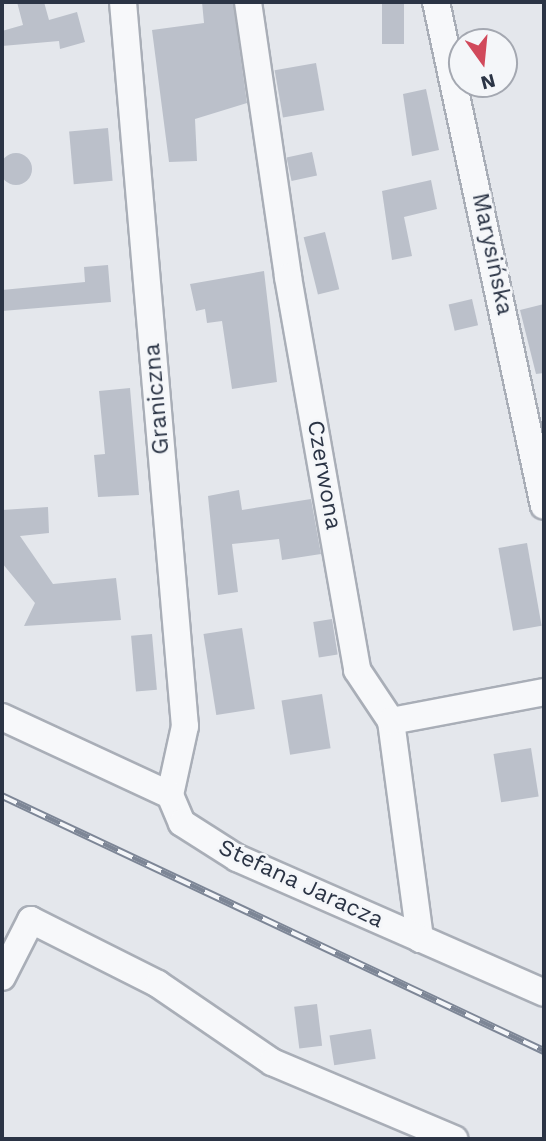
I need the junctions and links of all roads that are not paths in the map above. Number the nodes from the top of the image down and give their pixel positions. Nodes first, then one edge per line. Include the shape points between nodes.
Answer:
1 (123, 2) edge
2 (248, 2) edge
3 (436, 2) edge
4 (544, 506) edge
5 (544, 692) edge
6 (2, 718) edge
7 (391, 721) junction
8 (170, 795) junction
9 (420, 939) junction
10 (2, 977) edge
11 (544, 993) edge
12 (454, 1139) edge

1 - 8 street, Graniczna via 185,726
2 - 7 street, Czerwona via 288,277 357,670
3 - 4 street, Marysińska
5 - 7 street
6 - 8 street
7 - 9 street, Czerwona
8 - 9 street, Stefana Jaracza via 182,822 237,858
9 - 11 street, Stefana Jaracza
10 - 12 street via 31,920 158,984 272,1062

